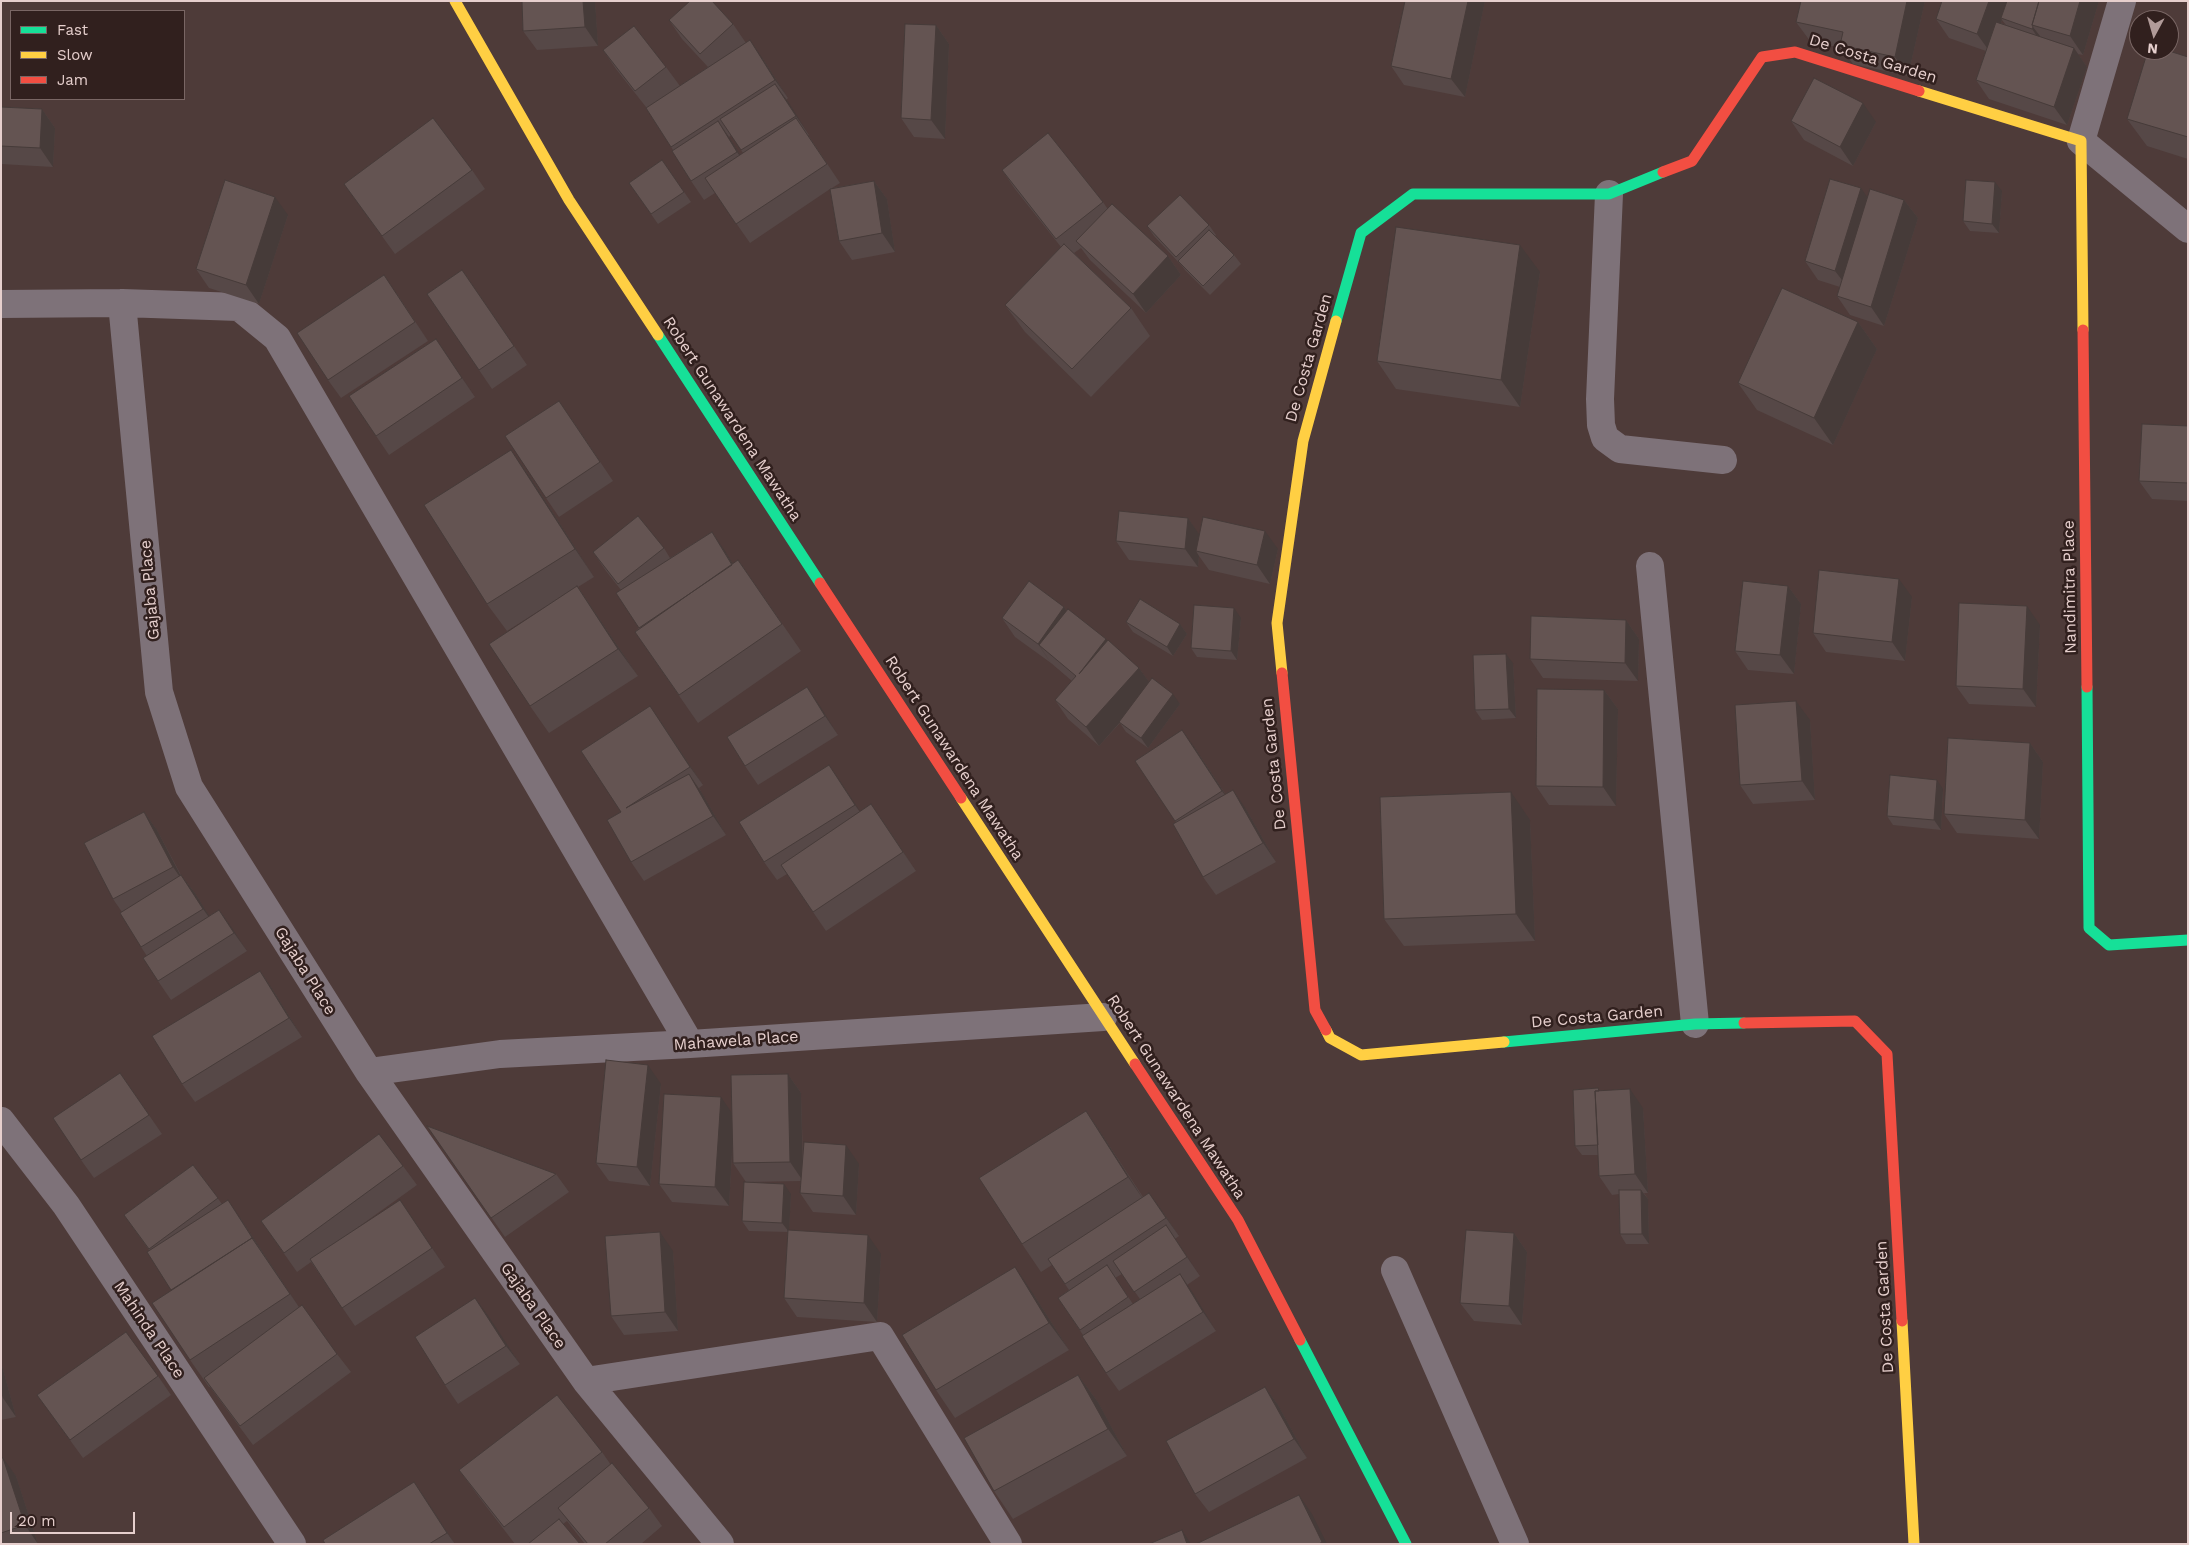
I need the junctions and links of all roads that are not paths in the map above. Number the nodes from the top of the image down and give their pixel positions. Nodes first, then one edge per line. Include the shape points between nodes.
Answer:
1 (455, 1) edge
2 (2122, 1) edge
3 (2082, 141) junction
4 (1609, 194) junction
5 (2188, 229) edge
6 (122, 303) junction
7 (1, 304) edge
8 (1723, 460) dead end
9 (1650, 566) dead end
10 (2188, 940) edge
11 (1104, 1017) junction
12 (1694, 1024) junction
13 (690, 1044) junction
14 (369, 1072) junction
15 (1, 1121) edge
16 (1395, 1270) dead end
17 (586, 1381) junction
18 (292, 1544) edge
19 (720, 1544) edge
20 (1008, 1544) edge
21 (1406, 1544) edge
22 (1515, 1544) edge
23 (1914, 1544) edge

1 - 11 street, Robert Gunawardena Mawatha via 569,200
2 - 3 street
3 - 4 street, De Costa Garden via 1795,52 1762,57 1692,161
3 - 5 street
3 - 10 street, Nandimitra Place via 2090,928 2109,945
4 - 8 street via 1600,399 1605,438 1620,449
4 - 12 street, De Costa Garden via 1413,194 1361,233 1303,441 1277,623 1315,1010 1330,1038 1361,1055
6 - 7 street
6 - 13 street via 239,307 276,338
6 - 14 street, Gajaba Place via 159,692 188,787
9 - 12 street
11 - 13 street, Mahawela Place
11 - 21 street, Robert Gunawardena Mawatha via 1238,1220
12 - 23 street, De Costa Garden via 1855,1022 1887,1054
13 - 14 street, Mahawela Place via 500,1054
14 - 17 street, Gajaba Place
15 - 18 street, Mahinda Place via 66,1204
16 - 22 street
17 - 19 street, Gajaba Place
17 - 20 street via 880,1336

